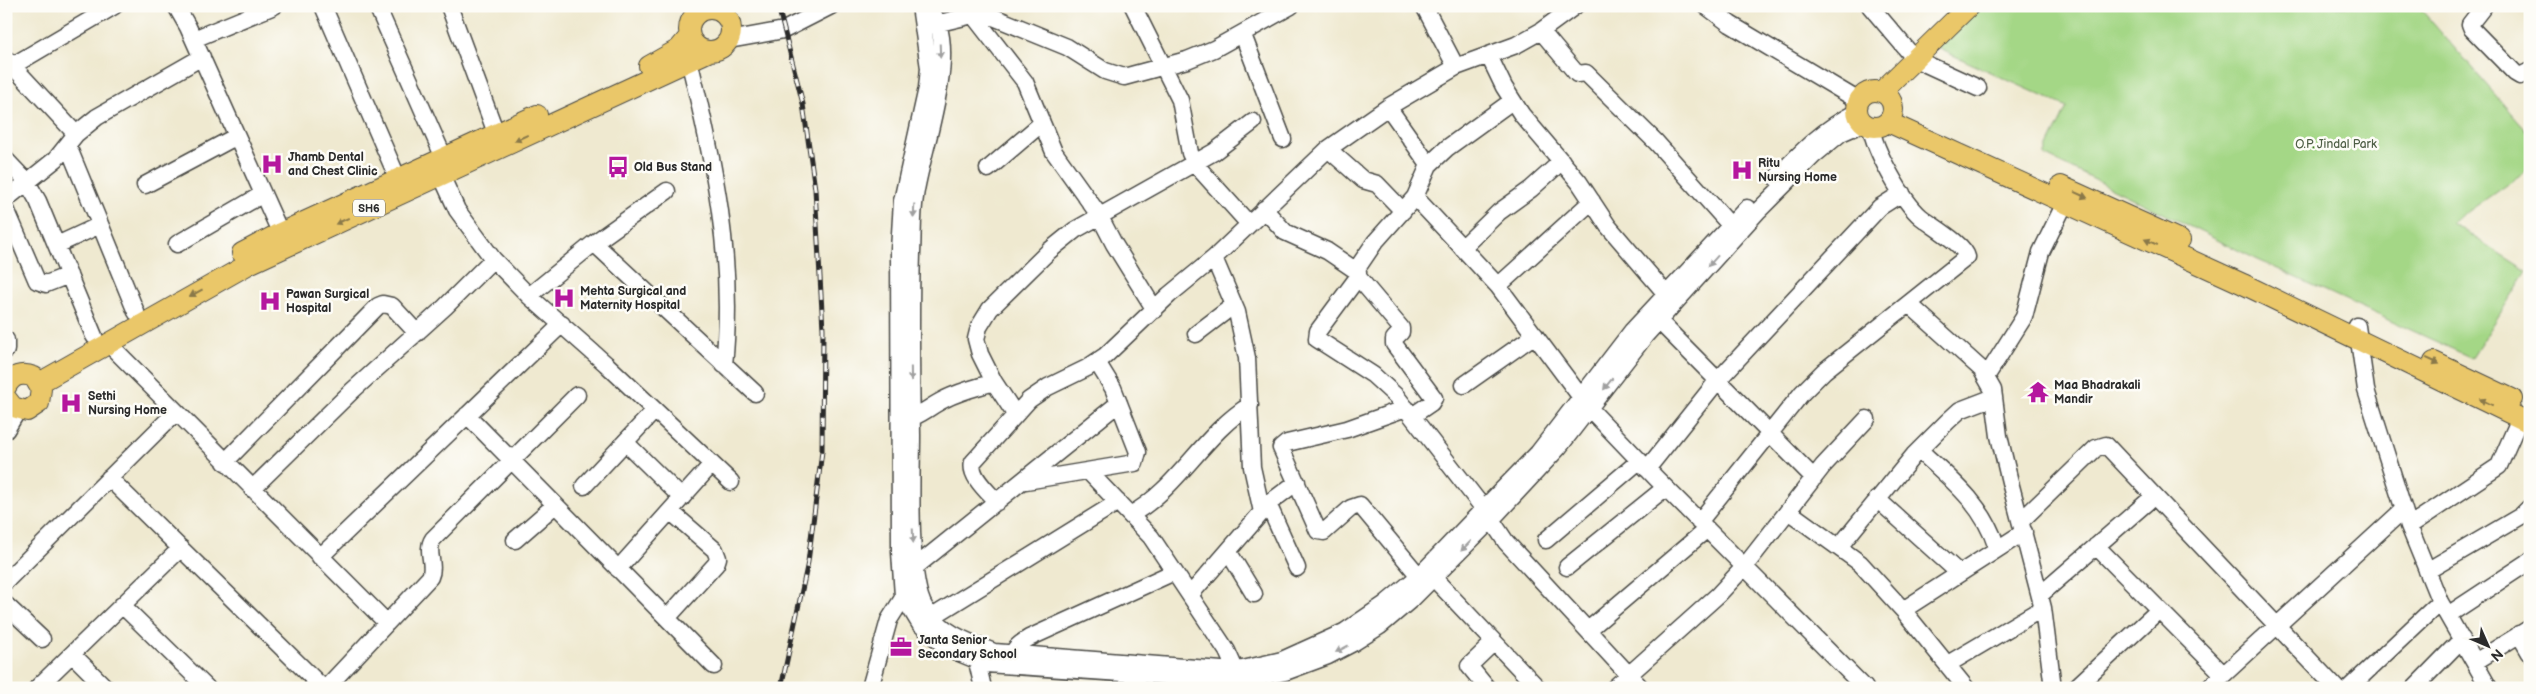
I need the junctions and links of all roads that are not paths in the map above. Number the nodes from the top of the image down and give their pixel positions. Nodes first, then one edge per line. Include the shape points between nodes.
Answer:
1 (114, 6) edge
2 (176, 6) edge
3 (274, 6) edge
4 (323, 6) edge
5 (377, 6) edge
6 (449, 6) edge
7 (831, 6) edge
8 (920, 6) edge
9 (927, 6) edge
10 (1132, 6) edge
11 (1291, 6) edge
12 (1424, 6) edge
13 (1706, 6) edge
14 (1870, 6) edge
15 (1969, 6) edge
16 (2484, 6) edge
17 (1574, 7) edge
18 (719, 9) edge
19 (973, 16) junction
20 (691, 21) edge
21 (930, 25) junction
22 (1540, 31) junction
23 (1242, 35) junction
24 (194, 39) junction
25 (729, 40) junction
26 (708, 52) junction
27 (1490, 56) junction
28 (202, 57) junction
29 (1915, 59) junction
30 (689, 60) junction
31 (9, 62) edge
32 (1162, 67) junction
33 (1456, 67) junction
34 (2530, 71) edge
35 (1978, 88) dead end
36 (1512, 101) junction
37 (1388, 107) junction
38 (1872, 116) junction
39 (1253, 122) dead end
40 (1042, 123) junction
41 (496, 134) junction
42 (237, 136) junction
43 (1283, 139) dead end
44 (72, 140) junction
45 (1328, 149) junction
46 (6, 160) edge
47 (1562, 161) junction
48 (1195, 164) junction
49 (440, 165) junction
50 (1429, 165) junction
51 (988, 169) dead end
52 (398, 179) junction
53 (27, 182) junction
54 (145, 184) dead end
55 (667, 191) dead end
56 (1902, 192) junction
57 (263, 194) junction
58 (1414, 197) junction
59 (6, 199) edge
60 (1592, 201) junction
61 (2065, 203) junction
62 (6, 209) edge
63 (1264, 209) junction
64 (1403, 211) junction
65 (1099, 215) junction
66 (1249, 224) junction
67 (100, 225) junction
68 (1734, 230) junction
69 (283, 240) junction
70 (594, 243) junction
71 (177, 244) dead end
72 (56, 245) junction
73 (1462, 248) junction
74 (1214, 258) junction
75 (493, 259) junction
76 (1357, 274) junction
77 (69, 275) junction
78 (1498, 286) junction
79 (529, 296) junction
80 (1670, 299) junction
81 (1909, 304) junction
82 (1234, 305) junction
83 (1155, 310) junction
84 (136, 312) junction
85 (1659, 321) junction
86 (562, 324) junction
87 (417, 333) junction
88 (1196, 334) dead end
89 (2358, 334) junction
90 (1535, 335) junction
91 (6, 340) edge
92 (101, 340) junction
93 (6, 350) edge
94 (1097, 362) junction
95 (724, 365) junction
96 (1986, 377) junction
97 (33, 379) junction
98 (1718, 380) junction
99 (994, 382) junction
100 (1464, 385) dead end
101 (755, 393) dead end
102 (577, 395) dead end
103 (9, 397) edge
104 (1994, 397) junction
105 (1585, 402) junction
106 (1119, 403) junction
107 (1250, 405) junction
108 (655, 410) junction
109 (176, 412) junction
110 (1409, 412) junction
111 (1015, 414) junction
112 (467, 415) junction
113 (2526, 416) edge
114 (1867, 419) dead end
115 (905, 420) junction
116 (6, 430) edge
117 (1770, 433) junction
118 (625, 442) junction
119 (1919, 450) junction
120 (511, 460) junction
121 (225, 462) junction
122 (712, 464) junction
123 (1643, 465) junction
124 (1088, 471) junction
125 (109, 478) junction
126 (1814, 478) junction
127 (1024, 481) junction
128 (731, 482) dead end
129 (1297, 482) junction
130 (584, 486) dead end
131 (1665, 488) junction
132 (252, 489) junction
133 (2153, 497) junction
134 (682, 498) junction
135 (1877, 499) junction
136 (997, 502) junction
137 (1118, 502) junction
138 (555, 505) junction
139 (1265, 508) junction
140 (2530, 508) edge
141 (2404, 509) junction
142 (670, 511) junction
143 (1788, 511) junction
144 (1488, 514) junction
145 (1130, 515) junction
146 (1703, 525) junction
147 (2022, 526) junction
148 (2409, 526) junction
149 (515, 540) dead end
150 (1546, 540) dead end
151 (2096, 546) junction
152 (1839, 547) junction
153 (181, 548) junction
154 (1997, 548) junction
155 (1228, 551) junction
156 (320, 557) junction
157 (2530, 561) edge
158 (1745, 566) junction
159 (1567, 567) dead end
160 (618, 568) junction
161 (1297, 568) dead end
162 (2427, 571) junction
163 (1174, 572) junction
164 (1959, 573) junction
165 (1426, 575) junction
166 (911, 576) junction
167 (6, 580) edge
168 (1254, 594) dead end
169 (1190, 595) junction
170 (903, 596) junction
171 (2042, 601) junction
172 (6, 605) edge
173 (122, 605) junction
174 (2444, 608) junction
175 (1903, 610) junction
176 (2159, 610) junction
177 (667, 618) junction
178 (926, 620) junction
179 (387, 623) junction
180 (2277, 625) junction
181 (1588, 630) junction
182 (2524, 631) edge
183 (42, 639) dead end
184 (2462, 639) junction
185 (1494, 642) junction
186 (974, 652) junction
187 (2530, 653) edge
188 (72, 654) junction
189 (1011, 659) junction
190 (2475, 662) junction
191 (1948, 664) junction
192 (714, 666) dead end
193 (1630, 674) junction
194 (2223, 674) junction
195 (1238, 675) junction
196 (1194, 678) edge
197 (203, 686) edge
198 (37, 688) edge
199 (106, 688) edge
200 (324, 688) edge
201 (870, 688) edge
202 (984, 688) edge
203 (1487, 688) edge
204 (1538, 688) edge
205 (1614, 688) edge
206 (1641, 688) edge
207 (1865, 688) edge
208 (1966, 688) edge
209 (2053, 688) edge
210 (2076, 688) edge
211 (2209, 688) edge
212 (2336, 688) edge
213 (2349, 688) edge
214 (2414, 688) edge
215 (2490, 688) edge

1 - 31 street
2 - 24 street
3 - 24 street
4 - 52 street
5 - 49 street
6 - 41 street
7 - 25 street via 784,30
8 - 21 street
9 - 21 street
10 - 32 street
11 - 23 street
12 - 33 street
13 - 38 street
14 - 29 street
15 - 29 main road
16 - 34 street via 2472,19 2472,29 2515,73 2520,76
17 - 22 street
18 - 20 main road, SH6 via 704,10
18 - 25 main road, SH6 via 731,24
19 - 21 street
19 - 32 street via 1001,19 1066,47 1113,75 1124,78
19 - 40 street via 1025,82
20 - 26 main road via 700,49
20 - 41 main road, SH6 via 679,49 655,63
21 - 115 street via 940,46 938,92 914,196
22 - 27 street
22 - 68 street via 1577,74 1586,73 1656,142
23 - 32 street via 1214,49
23 - 43 street
24 - 28 street
25 - 26 main road, SH6 via 724,47
26 - 30 main road, SH6
27 - 33 street
27 - 36 street
28 - 42 street
28 - 44 street via 97,117
29 - 35 street
29 - 38 main road via 1881,92 1890,99
30 -> 49 main road, SH6
30 - 95 street via 710,146 725,250 728,296
31 - 44 street
32 - 48 street via 1180,100
33 - 37 street
36 - 47 street
36 - 50 street
37 - 45 street
37 - 50 street
38 - 56 street via 1876,148
38 - 61 main road
38 - 68 street via 1841,133 1813,156
38 -> 89 main road via 2192,246
39 - 48 street
40 - 51 street
40 - 65 street via 1054,152
41 - 49 main road, SH6
42 - 54 street
42 - 57 street
44 - 53 street
44 - 67 street
45 - 63 street
45 - 64 street via 1358,176 1377,184
46 - 53 street
47 - 60 street
47 - 73 street via 1499,212
48 - 65 street
48 - 66 street
49 - 52 main road, SH6
49 -> 69 main road, SH6
49 - 75 street via 457,210
50 - 58 street
52 - 69 main road, SH6
53 - 59 street
53 - 72 street
55 - 70 street
56 - 81 street via 1920,216 1963,249 1967,257
56 - 98 street via 1880,207
57 - 69 street
57 - 71 street
58 - 64 street
58 - 73 street
60 - 78 street
60 - 80 street via 1608,226
89 -> 61 main road
61 - 96 street via 2041,252 2024,317
62 - 77 street via 37,282 46,284
63 - 66 street
63 - 76 street via 1285,232 1327,251
64 - 76 street via 1375,242
65 - 83 street
65 - 99 street via 1049,251 990,309 976,339
66 - 74 street
67 - 72 street
67 - 84 street
68 - 80 street
69 - 84 main road, SH6
69 -> 92 main road, SH6 via 249,264
70 - 79 street
70 - 95 street
72 - 77 street
73 - 78 street
74 - 82 street
74 - 83 street via 1169,294
75 - 79 street
75 - 87 street
76 - 110 street via 1400,328 1394,344 1434,398 1431,403
76 - 110 street via 1318,331 1317,339 1374,375
77 - 92 street
78 - 90 street
79 - 86 street
80 - 85 street
80 - 105 street via 1632,331
81 - 96 street
81 - 117 street via 1824,371
82 - 88 street
82 - 107 street via 1247,358
83 - 94 street
84 - 92 main road, SH6
85 - 98 street
85 -> 105 street
86 - 108 street
86 - 112 street
87 - 121 street via 392,306 378,306
87 - 132 street via 352,391
89 - 113 main road
89 - 141 street via 2366,390
90 - 100 street
90 - 105 street
91 - 93 street
92 - 97 main road, SH6
92 - 109 street
94 - 106 street
94 - 111 street via 1048,387
95 - 101 street
96 - 104 street
97 - 103 main road, SH6 via 14,377
97 - 103 main road via 41,396 39,403 27,411
98 - 117 street
98 - 123 street
99 - 111 street
99 - 115 street via 945,398
102 - 120 street
103 - 116 street
104 - 119 street via 1960,410
104 - 147 street via 1999,436
105 - 123 street
105 - 144 street
106 - 124 street via 1138,452 1135,463
106 - 127 street
107 - 139 street via 1252,467
107 - 145 street via 1220,428 1154,498
108 - 118 street
108 - 122 street
109 - 121 street
109 - 125 street
110 - 129 street via 1283,445 1281,448
110 - 144 street
111 - 136 street via 971,467
112 - 120 street
112 - 156 street
113 - 148 street via 2499,466
114 - 126 street
115 - 166 street
117 - 126 street
117 - 146 street
118 - 130 street
118 - 134 street
119 - 135 street
119 - 154 street via 1973,502 1989,525
120 - 138 street
120 - 179 street via 433,539 430,577
121 - 132 street
122 - 128 street
122 - 134 street
123 - 131 street
123 - 150 street
124 - 127 street
124 - 137 street
125 - 153 street
125 - 167 street
126 - 143 street
127 - 136 street
129 - 139 street
129 - 165 street via 1318,531 1324,532 1351,508 1360,505
131 - 146 street
131 - 159 street
132 - 156 street
133 - 147 street via 2106,445 2101,445
133 - 151 street
133 - 180 street
134 - 142 street
135 - 152 street
135 - 164 street
136 - 166 street
137 - 145 street
137 - 178 street
138 - 149 street
138 - 160 street
139 - 155 street
139 - 161 street
140 - 162 street
141 - 148 street
141 - 180 street
142 - 160 street
142 - 177 street via 715,550 718,558
143 - 152 street
143 - 158 street
144 - 165 street
144 - 181 street via 1506,542
145 - 163 street via 1151,537
146 - 158 street
146 - 181 street
147 - 154 street
147 - 171 street
148 - 162 street
151 - 171 street
151 - 176 street
152 - 175 street via 1860,563
153 - 173 street
153 - 200 street
154 - 164 street
155 - 168 street
155 - 169 street
156 - 179 street
157 - 174 street
158 - 193 street via 1718,595
158 - 207 street
160 - 177 street
162 - 174 street
163 - 169 street
163 - 189 street via 1029,638 1018,644
164 - 175 street
165 - 185 street
165 - 195 street via 1344,632 1282,660
166 - 170 street
166 - 178 street
169 - 195 street
170 - 178 street
170 - 201 street via 889,620
171 - 191 street
171 - 209 street
172 - 183 street
173 - 188 street
173 - 197 street
174 - 184 street
174 - 213 street
175 - 191 street
176 - 194 street
176 - 210 street
177 - 192 street
178 - 186 street via 957,637
179 - 200 street
180 - 194 street
180 - 212 street
181 - 193 street
182 - 187 street
182 - 190 street
184 - 190 street
184 - 214 street
185 - 203 street via 1470,666
185 - 204 street
186 - 189 street via 994,652
186 - 202 street
188 - 198 street
188 - 199 street
189 - 196 street
190 - 215 street
191 - 208 street
193 - 205 street
193 - 206 street
194 - 211 street
195 - 196 street

